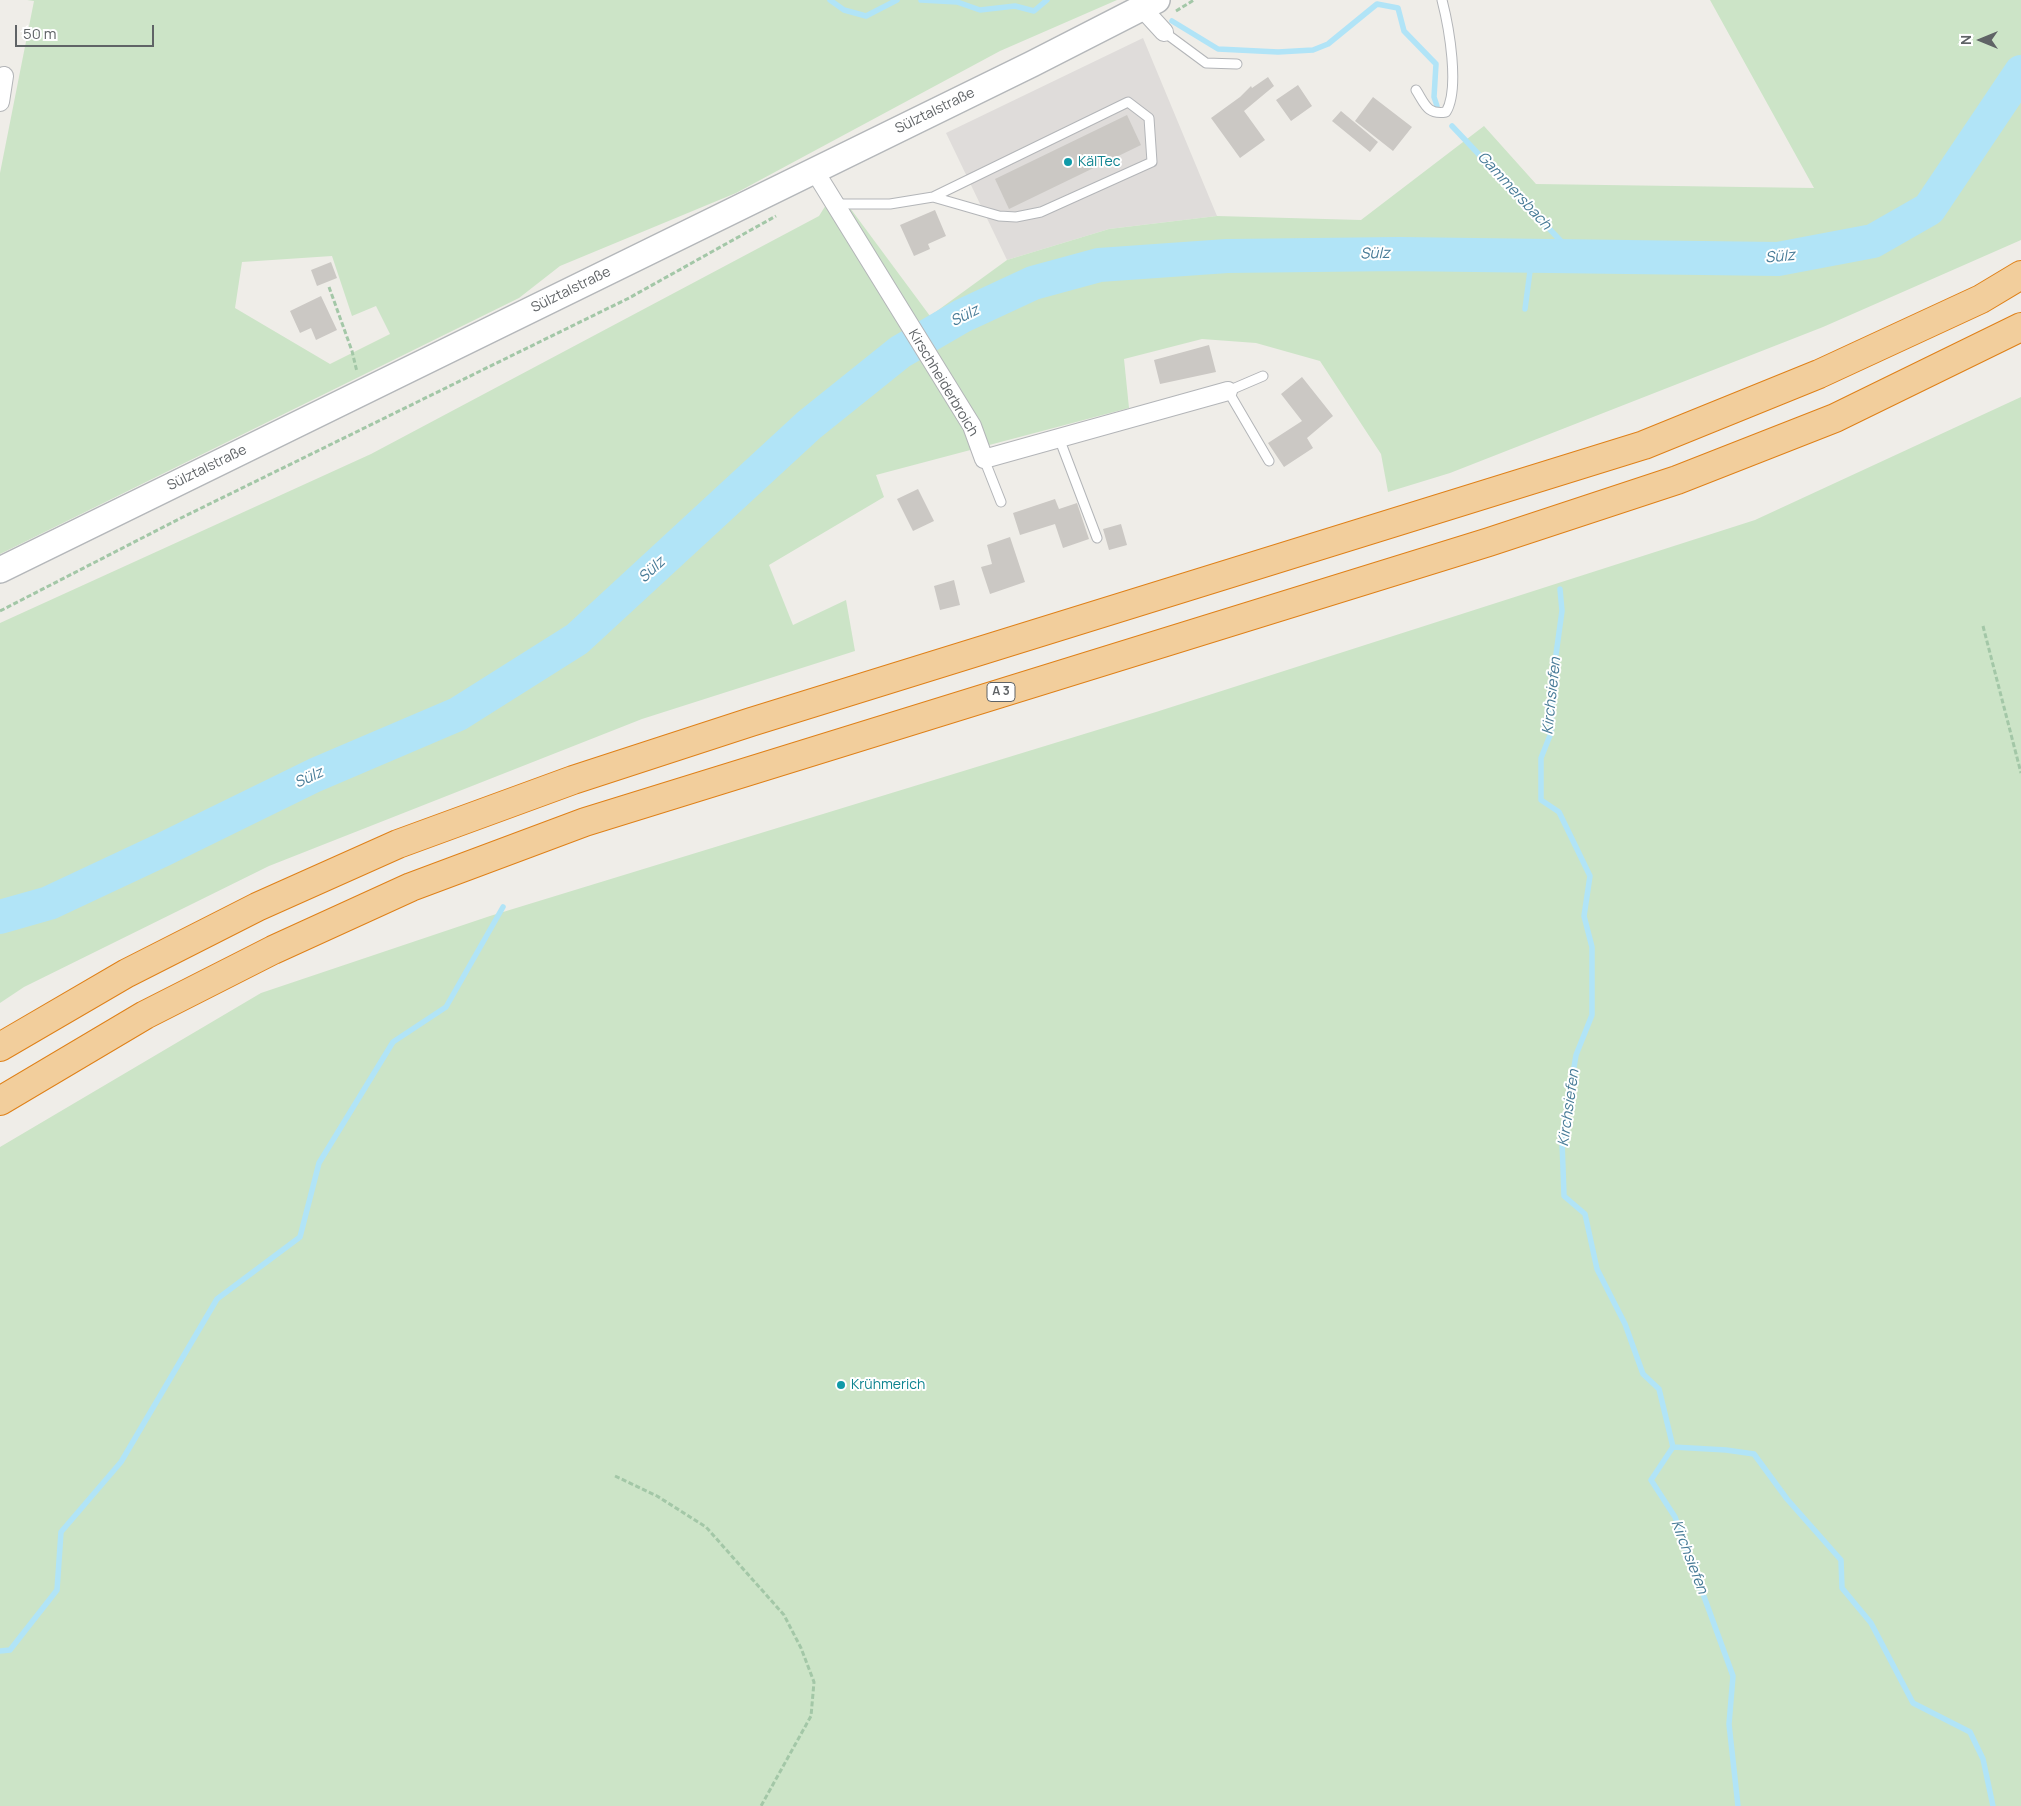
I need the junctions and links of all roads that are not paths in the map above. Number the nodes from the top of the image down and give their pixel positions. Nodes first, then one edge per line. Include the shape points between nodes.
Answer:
1 (1442, 0) edge
2 (1154, 16) edge
3 (1237, 64) dead end
4 (4, 76) dead end
5 (1416, 90) dead end
6 (0, 102) edge
7 (814, 170) junction
8 (933, 197) junction
9 (834, 204) junction
10 (2021, 275) edge
11 (2021, 327) edge
12 (1263, 376) dead end
13 (1228, 391) junction
14 (1059, 438) junction
15 (984, 459) junction
16 (1269, 461) dead end
17 (1001, 502) dead end
18 (1097, 538) dead end
19 (2, 569) edge
20 (0, 1048) edge
21 (0, 1101) edge

1 - 5 lane via 1448,22 1452,64 1450,106 1446,112 1430,112
2 - 3 lane via 1206,63
2 - 7 main road, Sülztalstraße
4 - 6 street
7 - 9 street, Kirschheiderbroich
7 - 19 main road, Sülztalstraße
8 - 8 lane via 1128,102 1149,118 1152,162 1041,212 1016,217 999,216
8 - 9 lane via 890,204
9 - 15 street, Kirschheiderbroich via 972,426
10 - 20 highway via 1981,299 1819,374 1644,445 704,737 573,780 398,844 257,907 127,974
11 - 21 highway, A 3 via 1835,418 1677,480 1489,542 585,822 411,887 273,950 145,1014
12 - 13 lane
13 - 14 street
13 - 16 lane
14 - 15 street
14 - 18 lane
15 - 17 lane

